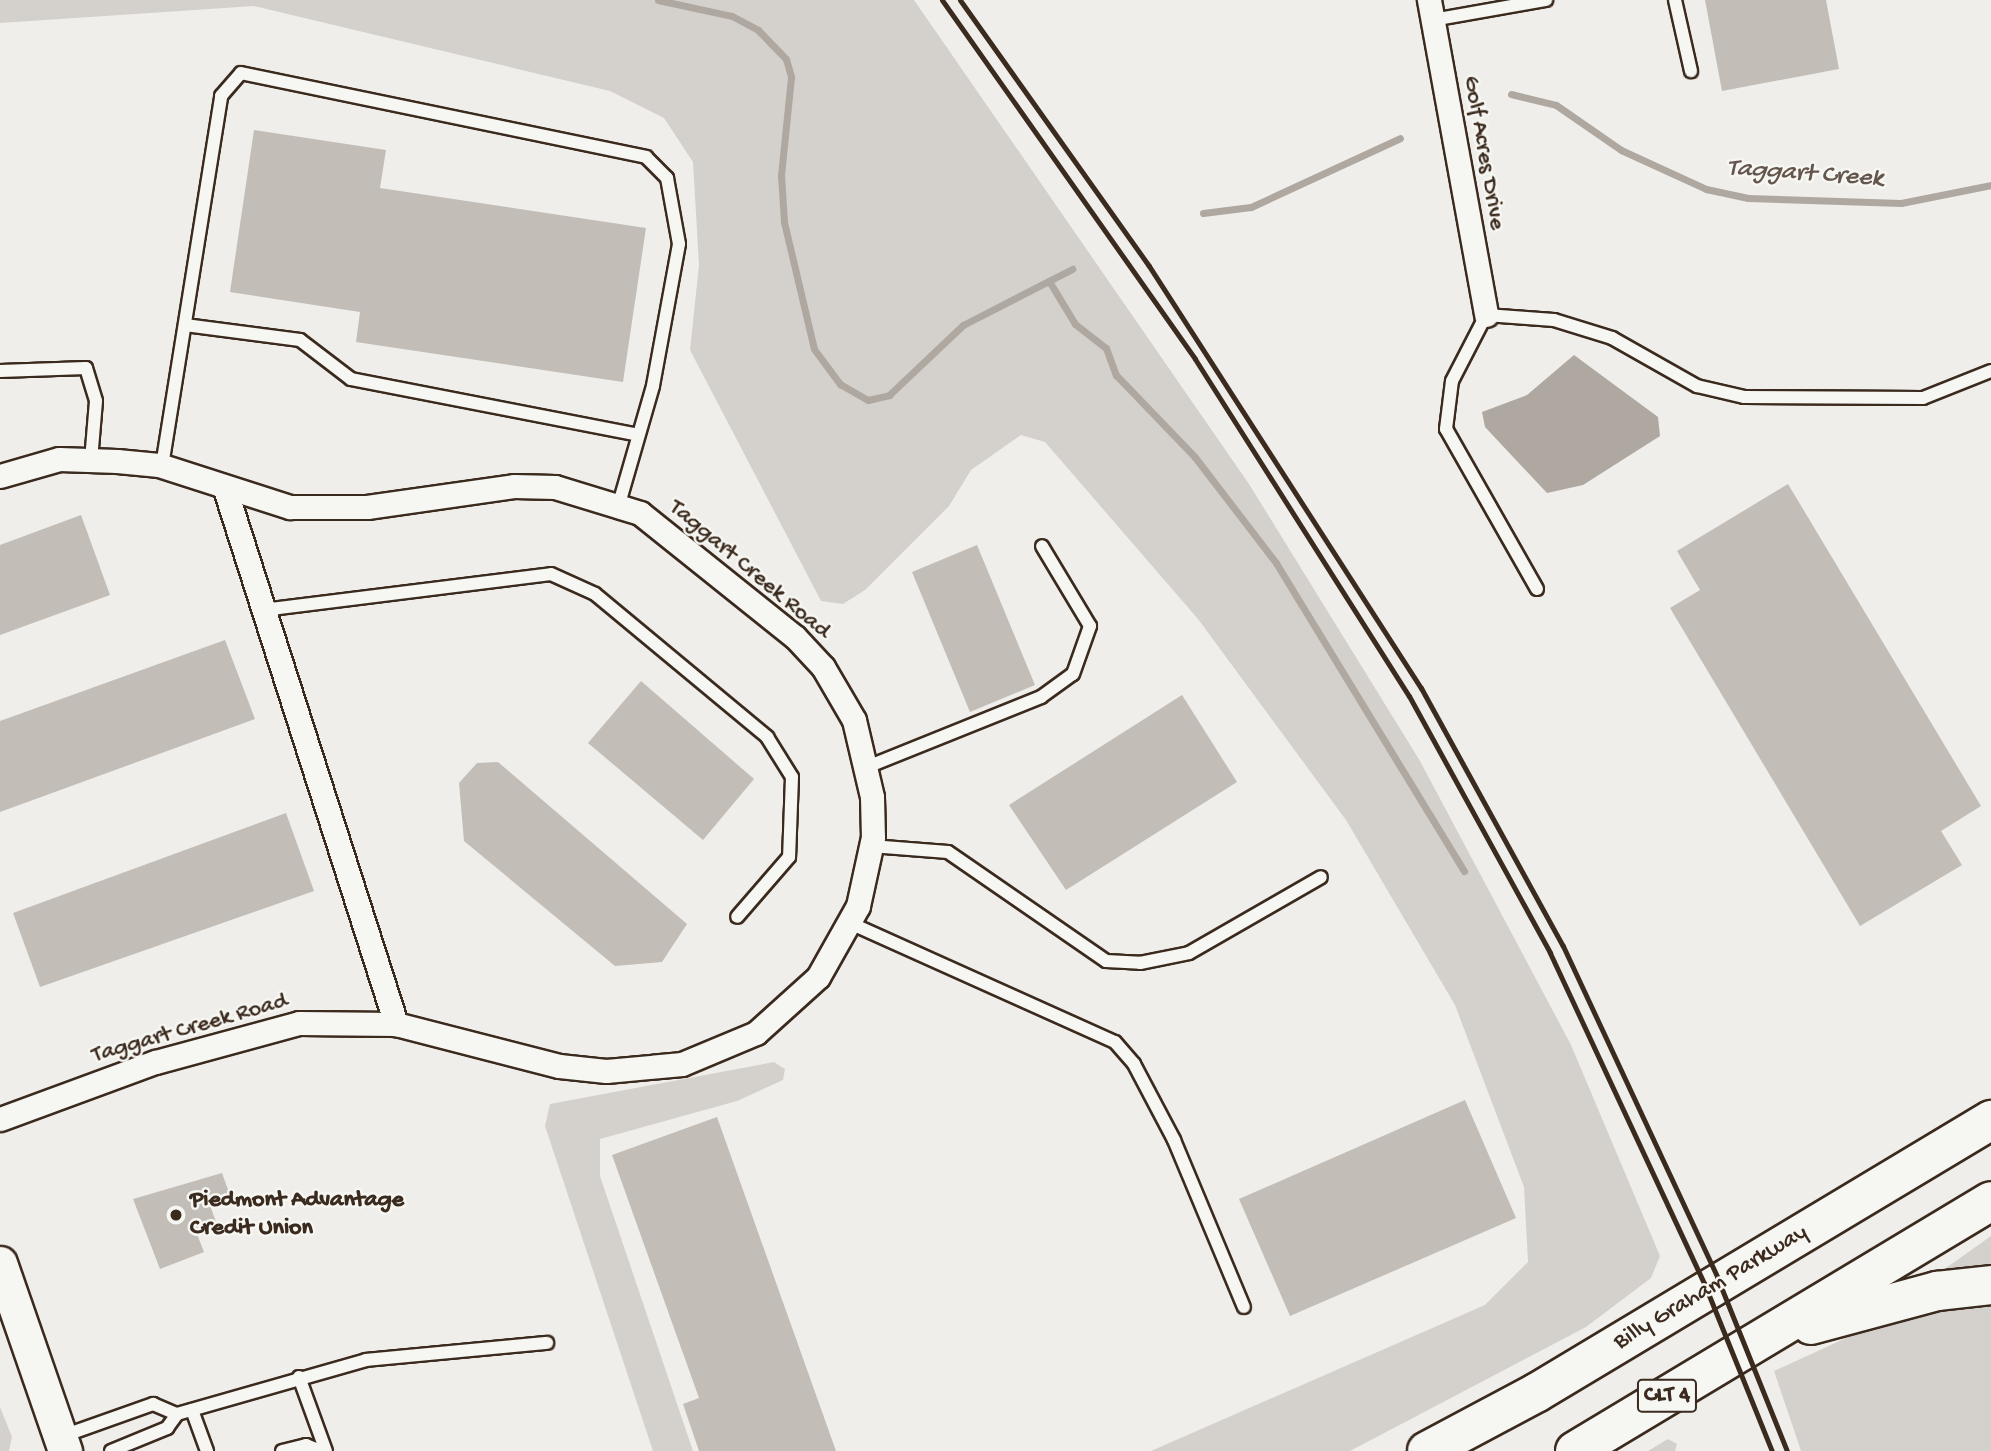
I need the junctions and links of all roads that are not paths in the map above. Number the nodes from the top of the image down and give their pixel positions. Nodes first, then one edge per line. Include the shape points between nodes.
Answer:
1 (1546, 0) edge
2 (1675, 0) edge
3 (1430, 10) edge
4 (1691, 71) dead end
5 (1486, 315) junction
6 (185, 325) junction
7 (0, 371) edge
8 (1991, 371) edge
9 (638, 435) junction
10 (91, 460) junction
11 (162, 466) junction
12 (0, 476) edge
13 (225, 489) junction
14 (619, 504) junction
15 (1042, 546) dead end
16 (1537, 589) dead end
17 (264, 610) junction
18 (867, 767) junction
19 (871, 846) junction
20 (1321, 877) dead end
21 (737, 917) dead end
22 (850, 923) junction
23 (396, 1024) junction
24 (0, 1119) edge
25 (1991, 1120) edge
26 (1991, 1200) edge
27 (0, 1264) edge
28 (1991, 1285) edge
29 (1244, 1307) dead end
30 (1759, 1340) junction
31 (547, 1343) dead end
32 (299, 1377) junction
33 (192, 1410) junction
34 (177, 1414) junction
35 (63, 1444) edge
36 (111, 1451) edge
37 (206, 1451) edge
38 (282, 1451) edge
39 (324, 1451) edge
40 (1427, 1451) edge
41 (1576, 1451) edge

1 - 3 lane
2 - 4 lane
3 - 5 street, Golf Acres Drive
5 - 8 lane via 1554,320 1600,334 1697,386 1744,397 1923,398
5 - 16 lane via 1452,381 1446,429
6 - 9 lane via 300,340 351,379
6 - 9 lane via 221,96 241,73 646,157 667,178 679,244
6 - 11 lane
7 - 10 lane via 86,368 96,401
9 - 14 lane
10 - 11 street, Taggart Creek Road
10 - 12 street, Taggart Creek Road via 59,459
11 - 13 street, Taggart Creek Road
13 - 14 street, Taggart Creek Road via 320,510 514,486 555,487
13 - 17 street
14 - 18 street, Taggart Creek Road via 640,513 795,637 843,695
15 - 18 lane via 1090,626 1073,674 1041,697
17 - 21 lane via 551,574 595,594 767,737 792,777 789,857
17 - 23 street
18 - 19 street, Taggart Creek Road
19 - 20 lane via 948,852 1106,961 1140,963 1189,954
19 - 22 street, Taggart Creek Road
22 - 23 street, Taggart Creek Road via 818,977 789,1007 744,1039 682,1064 606,1071 559,1066
22 - 29 lane via 1115,1042 1134,1064 1174,1140
23 - 24 street, Taggart Creek Road via 299,1023 155,1062
25 - 40 highway, Billy Graham Parkway via 1536,1393
26 - 30 highway
27 - 35 main road
28 - 30 highway via 1937,1291
30 - 41 highway, CLT 4
31 - 32 lane via 366,1360
32 - 33 lane
32 - 39 lane
33 - 34 lane
33 - 37 lane
34 - 35 lane via 153,1404
34 - 36 lane via 167,1428
38 - 39 lane via 306,1445

